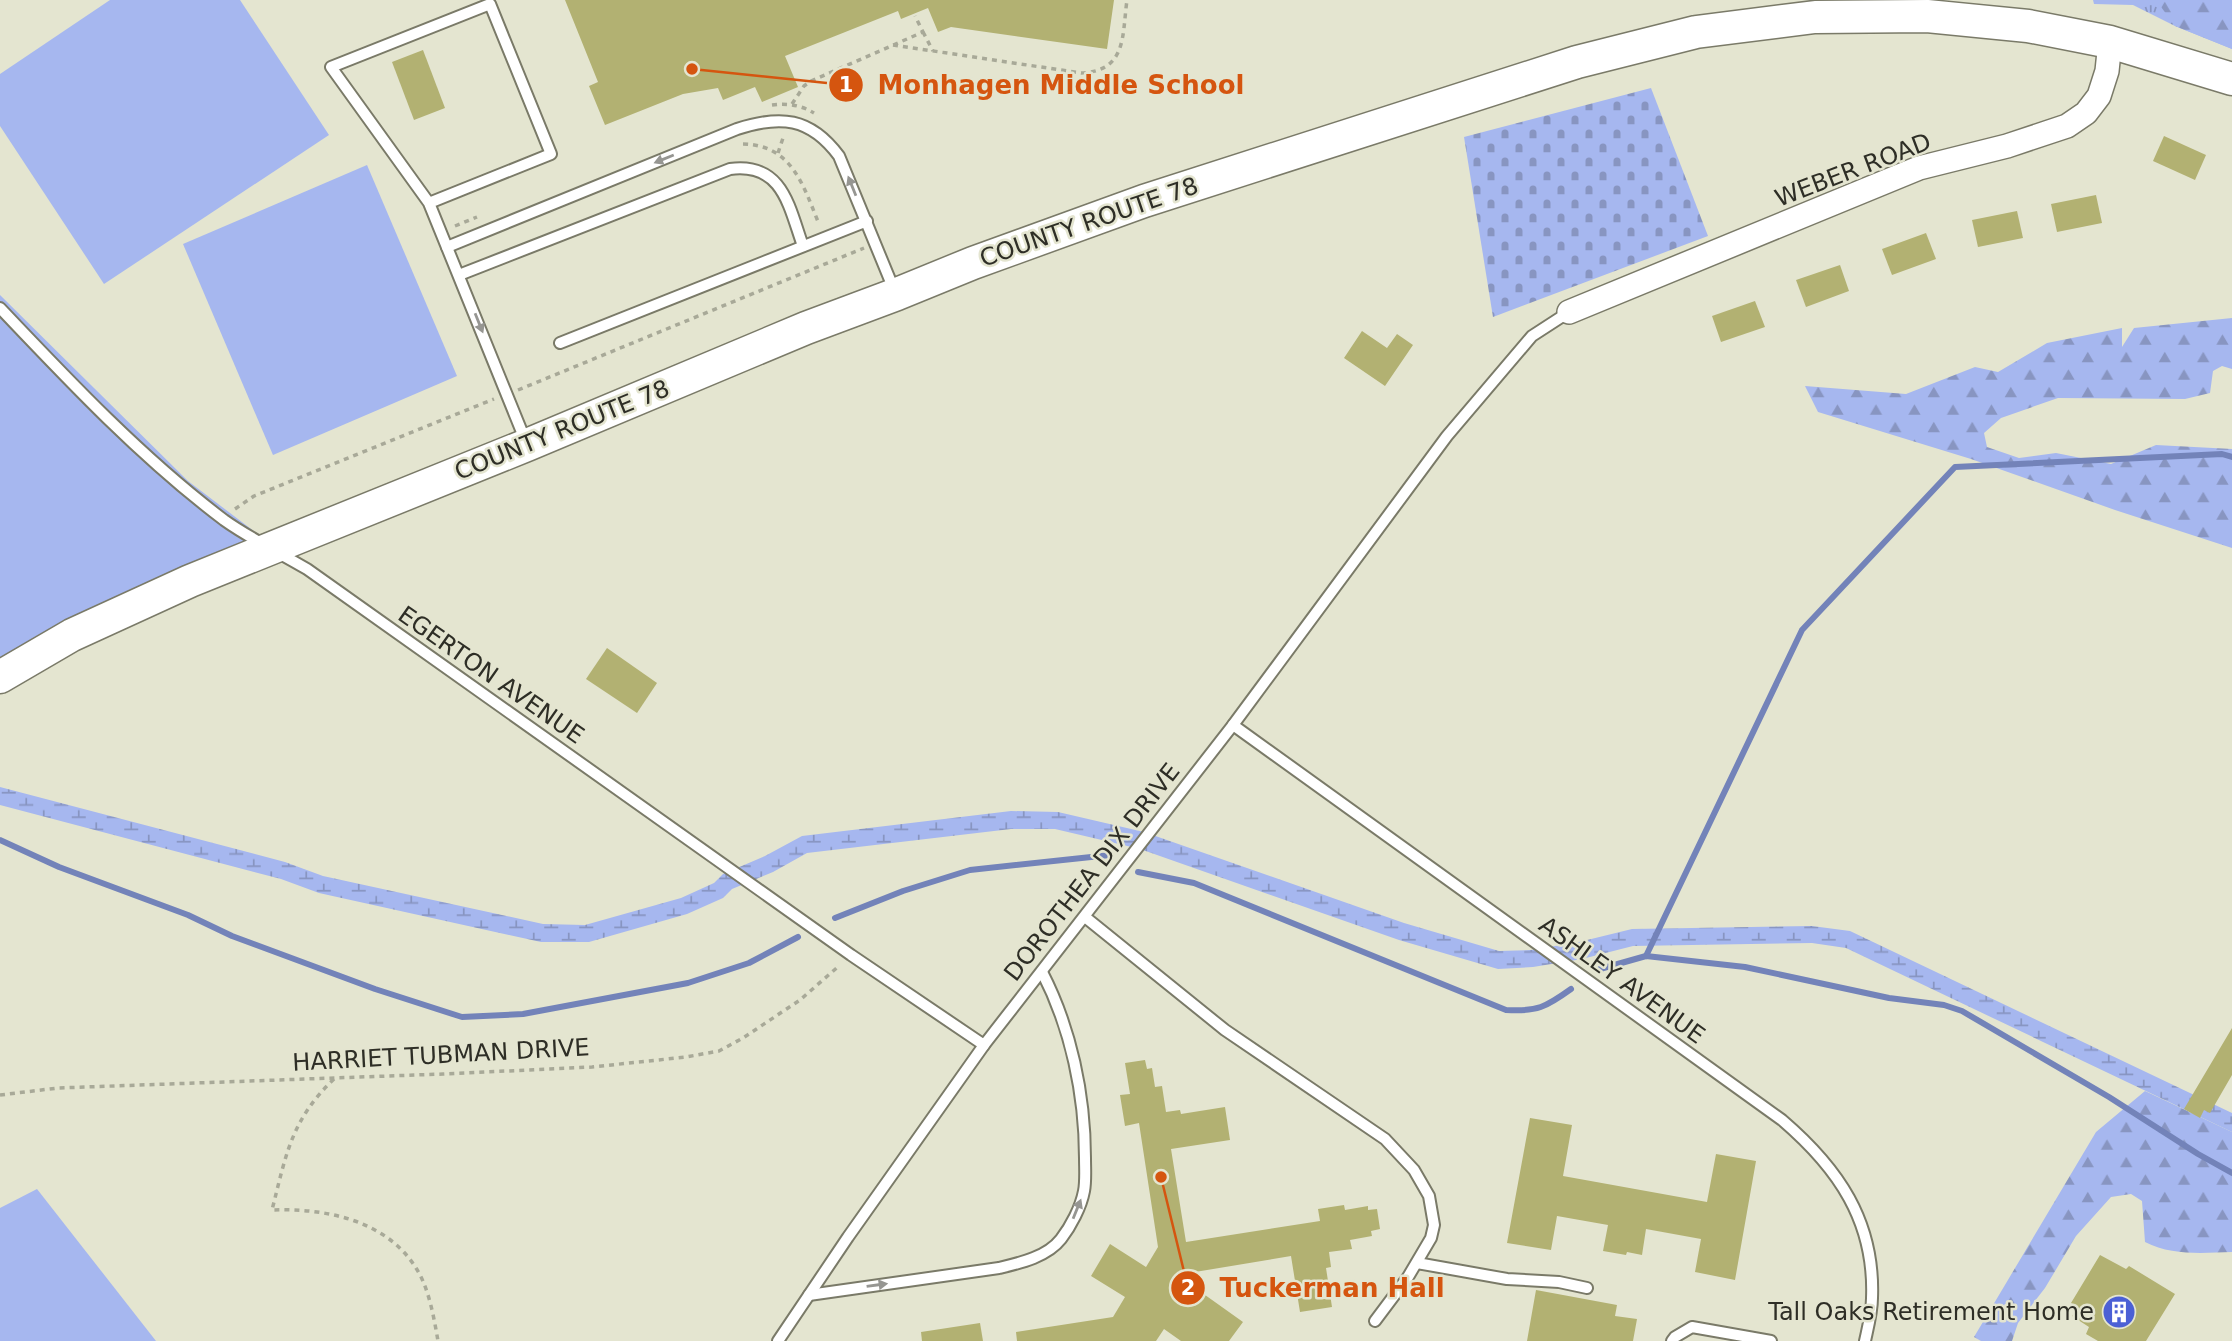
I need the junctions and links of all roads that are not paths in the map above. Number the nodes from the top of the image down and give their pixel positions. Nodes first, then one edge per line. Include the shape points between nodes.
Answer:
1 (2110, 42) junction
2 (2232, 79) edge
3 (429, 203) junction
4 (867, 220) junction
5 (803, 246) junction
6 (447, 247) junction
7 (459, 275) junction
8 (897, 295) junction
9 (0, 308) edge
10 (1569, 312) joint
11 (560, 343) dead end
12 (527, 445) junction
13 (271, 548) junction
14 (0, 677) edge
15 (1233, 725) junction
16 (1085, 917) junction
17 (1042, 972) junction
18 (984, 1045) junction
19 (1417, 1262) junction
20 (1587, 1288) dead end
21 (809, 1295) junction
22 (1375, 1321) dead end
23 (778, 1341) edge
24 (1672, 1341) edge
25 (1771, 1341) edge
26 (1865, 1341) edge

1 - 2 street, COUNTY ROUTE 78
1 - 8 street, COUNTY ROUTE 78 via 2028,26 1927,16 1815,17 1696,32 1577,62 1144,201 973,262
1 - 10 street, WEBER ROAD via 2099,96 2086,113 2067,126 1919,168
3 - 3 lane via 331,68 490,4 551,154
3 - 6 lane
4 - 5 lane
4 -> 6 lane via 844,164 830,143 788,121 766,121
4 - 8 lane
5 - 7 lane via 778,183 762,172 742,168
5 - 11 lane
6 - 7 lane
7 -> 12 lane
8 - 12 street, COUNTY ROUTE 78 via 806,328
9 - 13 lane, EGERTON AVENUE via 161,468 226,521
10 - 15 lane, DOROTHEA DIX DRIVE via 1532,336 1447,436
12 - 13 street, COUNTY ROUTE 78
13 - 14 street, COUNTY ROUTE 78 via 72,635
13 - 18 lane, EGERTON AVENUE
15 - 16 lane, DOROTHEA DIX DRIVE
15 - 26 lane, ASHLEY AVENUE via 1811,1144 1834,1171 1866,1238 1872,1301
16 - 17 lane, DOROTHEA DIX DRIVE
16 - 19 lane via 1225,1030 1385,1139 1414,1170 1429,1196 1432,1238
17 - 18 lane, DOROTHEA DIX DRIVE
21 -> 17 lane via 999,1268 1029,1261 1059,1241 1085,1190 1085,1129 1069,1041
18 - 21 lane, DOROTHEA DIX DRIVE
19 - 20 lane
19 - 22 lane
21 - 23 lane, DOROTHEA DIX DRIVE
24 - 25 lane via 1692,1327

